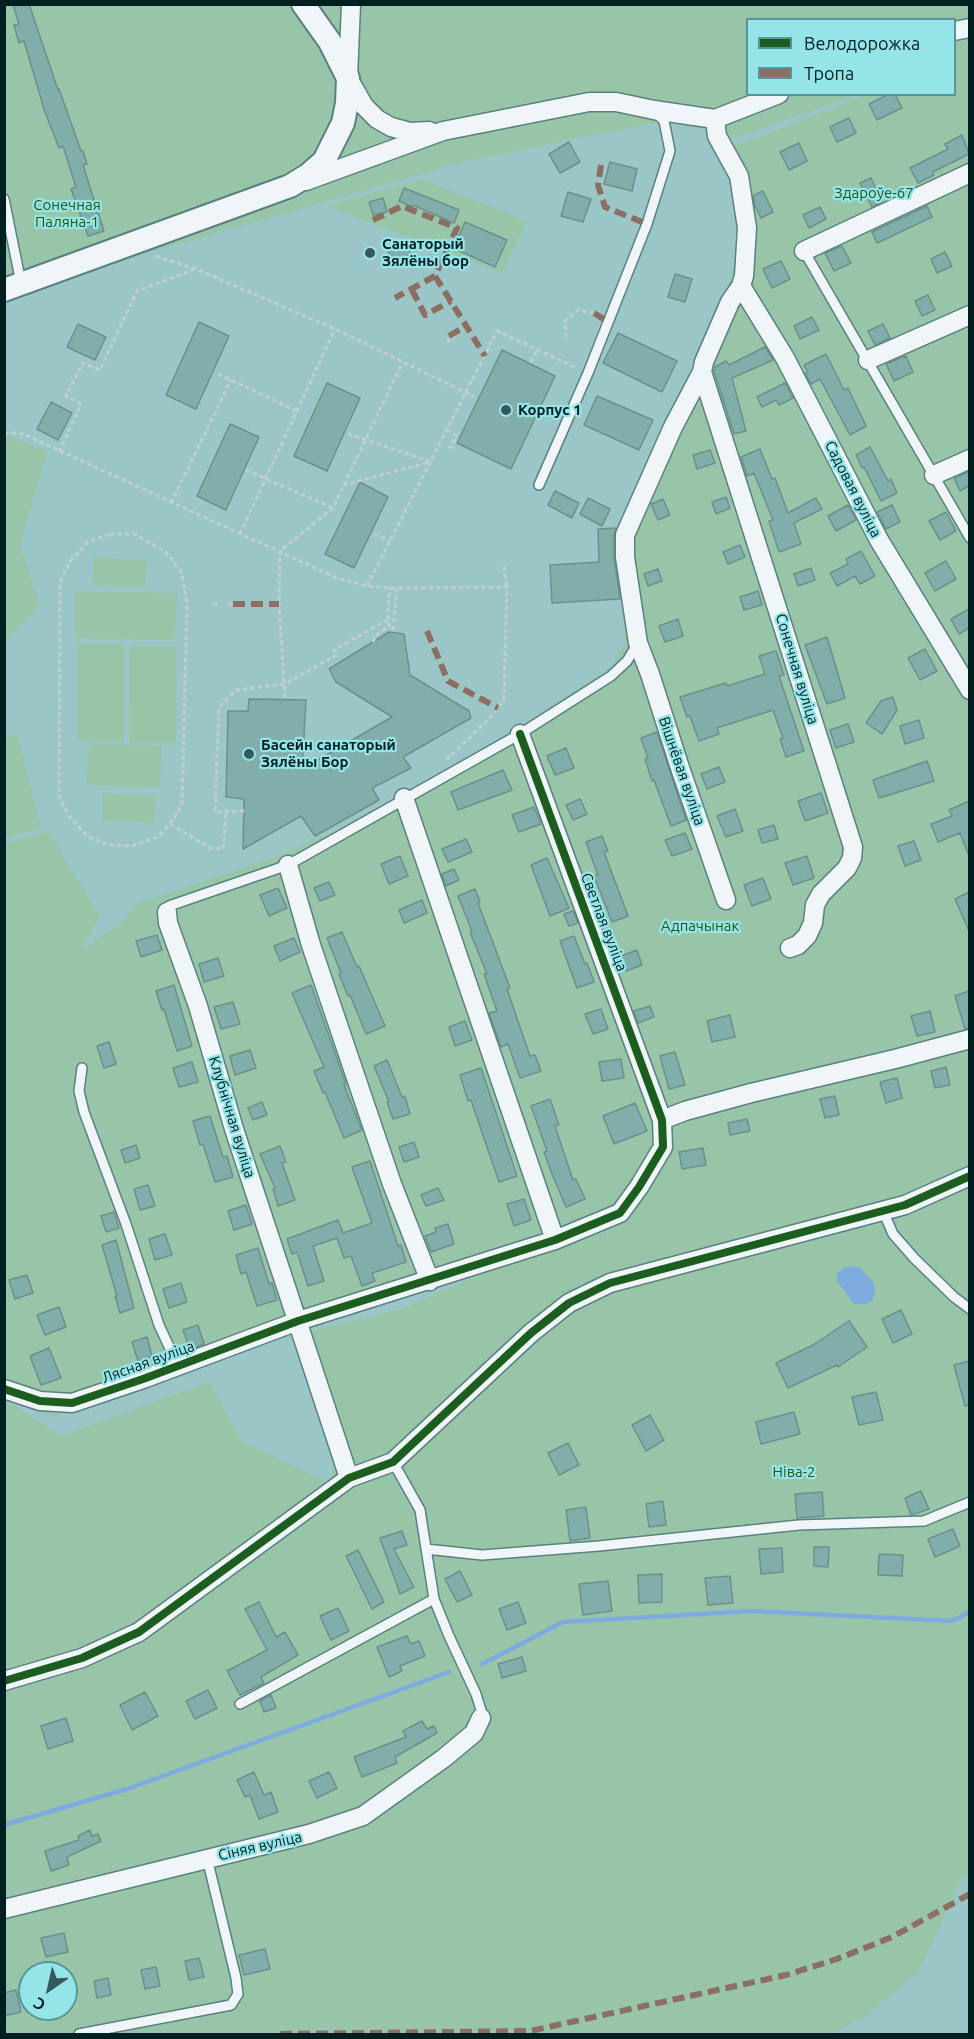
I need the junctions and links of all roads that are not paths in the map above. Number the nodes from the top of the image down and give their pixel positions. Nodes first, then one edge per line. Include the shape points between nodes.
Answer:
1 (303, 4) edge
2 (351, 4) edge
3 (348, 78) junction
4 (774, 96) edge
5 (654, 110) junction
6 (716, 119) junction
7 (443, 131) junction
8 (969, 173) edge
9 (290, 186) junction
10 (4, 199) edge
11 (804, 252) joint
12 (741, 285) junction
13 (13, 286) edge
14 (969, 315) edge
15 (868, 360) junction
16 (702, 372) junction
17 (969, 459) edge
18 (934, 475) junction
19 (539, 485) dead end
20 (969, 538) edge
21 (638, 643) junction
22 (969, 690) edge
23 (520, 734) junction
24 (404, 798) junction
25 (288, 865) junction
26 (726, 900) dead end
27 (167, 912) joint
28 (790, 948) dead end
29 (969, 1039) edge
30 (82, 1068) dead end
31 (662, 1120) junction
32 (969, 1176) edge
33 (884, 1211) junction
34 (555, 1240) junction
35 (430, 1281) junction
36 (969, 1309) edge
37 (298, 1321) junction
38 (178, 1366) junction
39 (4, 1389) edge
40 (393, 1462) junction
41 (349, 1478) junction
42 (969, 1502) edge
43 (426, 1549) junction
44 (434, 1599) junction
45 (4, 1682) edge
46 (240, 1704) dead end
47 (481, 1719) joint
48 (207, 1858) junction
49 (4, 1908) edge
50 (79, 2034) edge

1 - 3 street via 330,42
2 - 3 street
3 - 7 street via 363,106 391,127 410,132
3 - 9 street via 348,103 335,143 324,161
4 - 6 street
5 - 6 street
5 - 7 street via 616,102 589,102
5 - 19 lane via 664,121 670,151 647,224
6 - 12 street via 717,136 739,176 747,228
7 - 9 street
8 - 11 street
9 - 13 street
10 - 13 lane
11 - 15 lane
12 - 16 street, Вішнёвая вуліца via 730,302
12 - 22 street, Садовая вуліца via 785,358 879,540
14 - 15 street
15 - 18 lane
16 - 21 street, Вішнёвая вуліца via 624,535
16 - 28 street, Сонечная вуліца via 853,847 847,868 821,894 807,936
17 - 18 street
18 - 20 lane
21 - 23 lane via 611,676
21 - 26 street, Вішнёвая вуліца
23 - 24 lane
23 - 31 street, Светлая вуліца
24 - 25 lane
24 - 34 street
25 - 27 lane via 169,906
25 - 35 street via 392,1184
27 - 37 street, Клубнічная вуліца
29 - 31 street via 752,1093
30 - 38 lane via 80,1091 84,1112 159,1325
31 - 34 street, Лясная вуліца via 663,1148 620,1213
32 - 33 street
33 - 36 lane via 893,1234
33 - 40 street via 610,1283 569,1303 531,1333
34 - 35 street, Лясная вуліца
35 - 37 street, Лясная вуліца
37 - 38 street, Лясная вуліца
37 - 41 street, Клубнічная вуліца
38 - 39 street, Лясная вуліца via 72,1403 40,1401
40 - 41 street
40 - 43 lane via 420,1510
41 - 45 street via 139,1632 82,1658
42 - 43 lane via 924,1521 799,1525 482,1555
43 - 44 lane
44 - 46 lane
44 - 47 lane via 476,1694
47 - 48 street, Сіняя вуліца via 474,1733 444,1758 363,1816 309,1834
48 - 49 street, Сіняя вуліца
48 - 50 lane via 237,1978 238,1994 231,2005

